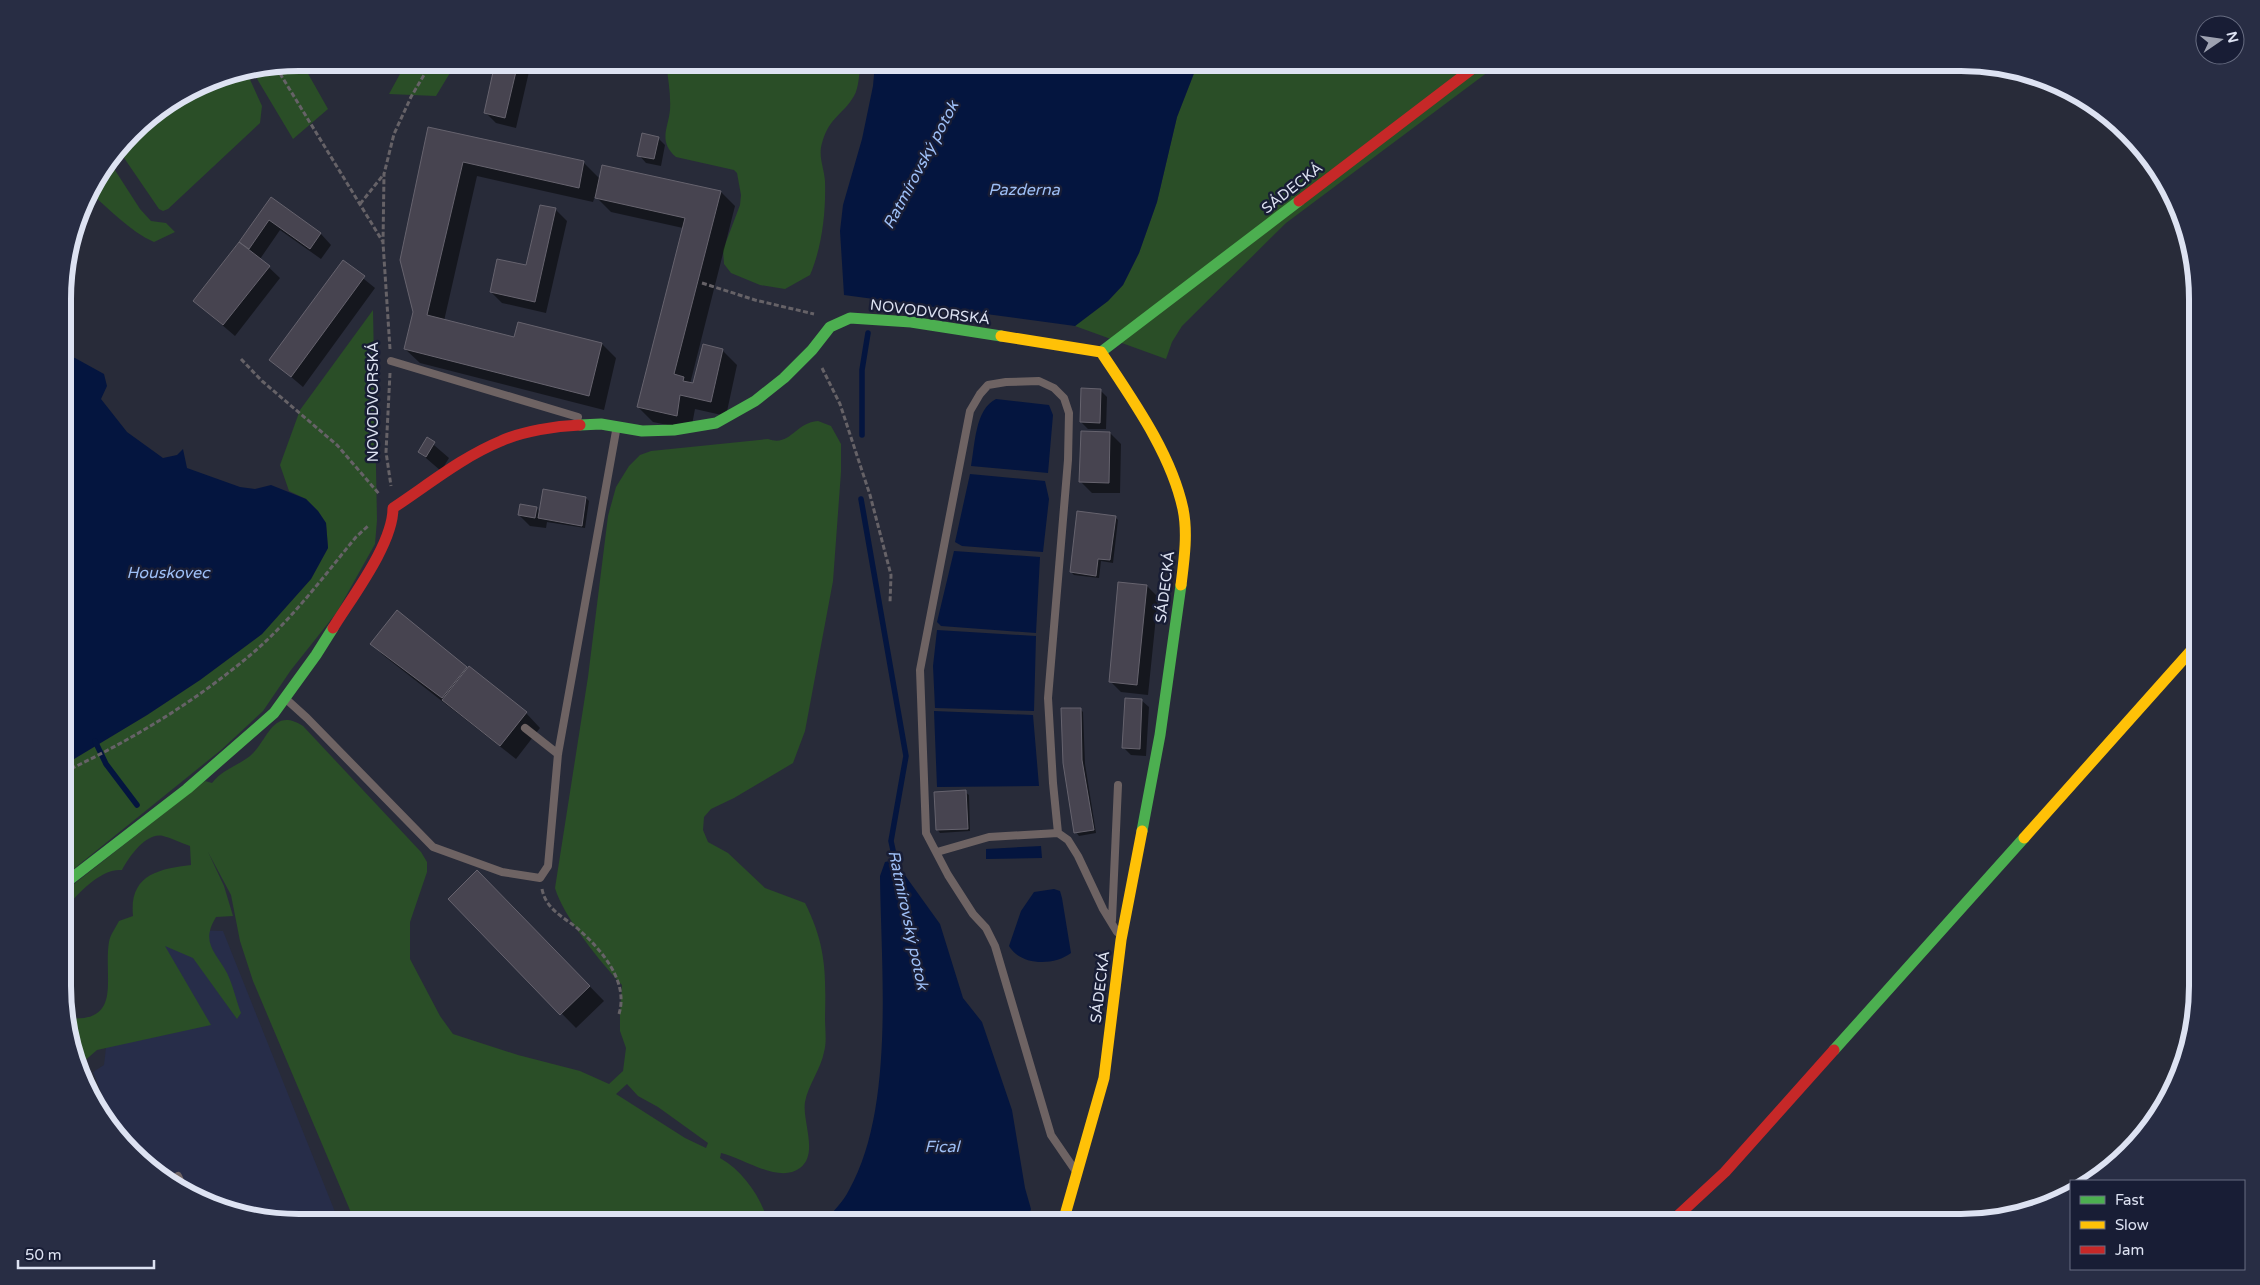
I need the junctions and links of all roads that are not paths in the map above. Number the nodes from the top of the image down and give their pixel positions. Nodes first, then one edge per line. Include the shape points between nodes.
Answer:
1 (1468, 71) edge
2 (1101, 352) junction
3 (391, 361) road end
4 (601, 424) junction
5 (617, 428) junction
6 (2189, 653) edge
7 (284, 698) junction
8 (525, 728) dead end
9 (558, 754) junction
10 (1118, 785) dead end
11 (1058, 833) junction
12 (937, 852) junction
13 (71, 879) edge
14 (1112, 920) junction
15 (1121, 940) junction
16 (1078, 1174) junction
17 (178, 1176) dead end
18 (179, 1179) edge
19 (1066, 1214) edge
20 (1680, 1214) edge

1 - 2 street, SÁDECKÁ
2 - 5 street, NOVODVORSKÁ via 911,322 850,318 830,327 784,378 755,401 716,423 674,430
2 - 15 street, SÁDECKÁ via 1145,419 1168,466 1182,509 1185,556 1160,734
3 - 4 lane
4 - 5 street, NOVODVORSKÁ
4 - 7 street, NOVODVORSKÁ via 559,426 502,440 468,458 393,508 393,518 382,548 316,654
5 - 9 lane
6 - 20 street via 1725,1172
7 - 9 lane via 433,847 502,872 540,878 548,866
7 - 13 street via 274,713 187,789
8 - 9 lane
10 - 14 lane
11 - 12 lane via 989,838
11 - 12 lane via 1048,698 1069,413 1064,398 1054,388 1039,381 1006,382 988,385 970,411 920,670 926,833
11 - 14 lane via 1068,840 1078,856 1103,909
12 - 16 lane via 958,891 986,928 995,946 1051,1135
14 - 15 lane
15 - 16 street, SÁDECKÁ via 1104,1078
16 - 19 street, SÁDECKÁ
17 - 18 lane

